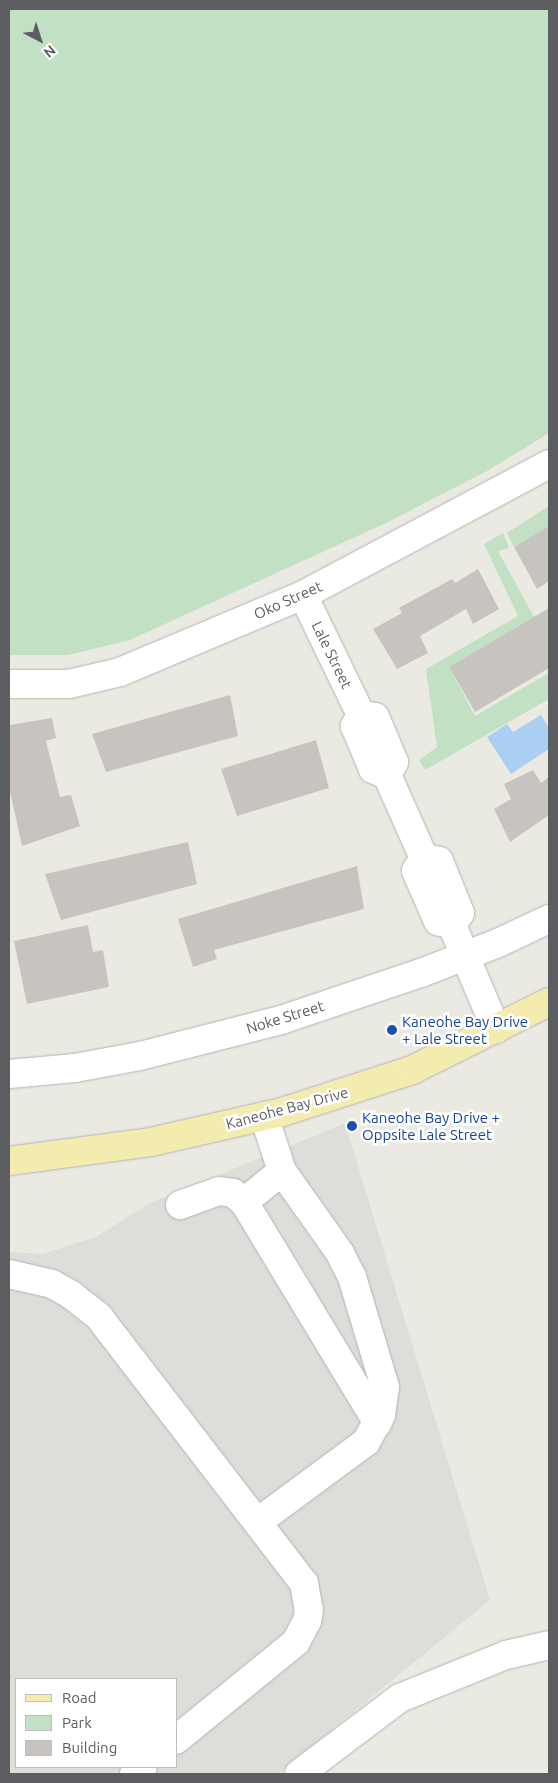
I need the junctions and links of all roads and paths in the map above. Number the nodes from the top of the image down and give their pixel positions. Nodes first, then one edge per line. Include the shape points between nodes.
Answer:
1 (549, 464) edge
2 (303, 594) junction
3 (9, 684) edge
4 (549, 919) edge
5 (465, 956) junction
6 (549, 1002) edge
7 (496, 1029) junction
8 (9, 1074) edge
9 (264, 1116) junction
10 (9, 1161) edge
11 (282, 1171) junction
12 (244, 1202) junction
13 (180, 1205) dead end
14 (9, 1274) edge
15 (378, 1423) junction
16 (259, 1521) junction
17 (549, 1646) edge
18 (178, 1738) edge
19 (299, 1774) edge

1 - 2 lane, Oko Street
2 - 3 lane, Oko Street via 120,672 69,684
2 - 5 lane, Lale Street via 361,715 354,726 373,769 387,775 424,858 416,871 438,921 452,925
4 - 5 lane, Noke Street
5 - 7 lane, Lale Street
5 - 8 lane, Noke Street via 281,1020 205,1041 75,1068
6 - 7 main road, Kaneohe Bay Drive
7 - 9 main road, Kaneohe Bay Drive via 412,1070
9 - 10 main road, Kaneohe Bay Drive via 151,1142
9 - 11 lane
11 - 12 lane
11 - 15 lane via 340,1253 352,1277 383,1372 384,1401
12 - 13 lane via 232,1193 219,1191
12 - 15 lane
14 - 16 lane via 52,1284 99,1317
15 - 16 lane via 354,1454
16 - 18 lane via 304,1583 309,1596 307,1621 288,1650
17 - 19 lane via 506,1655 400,1698

